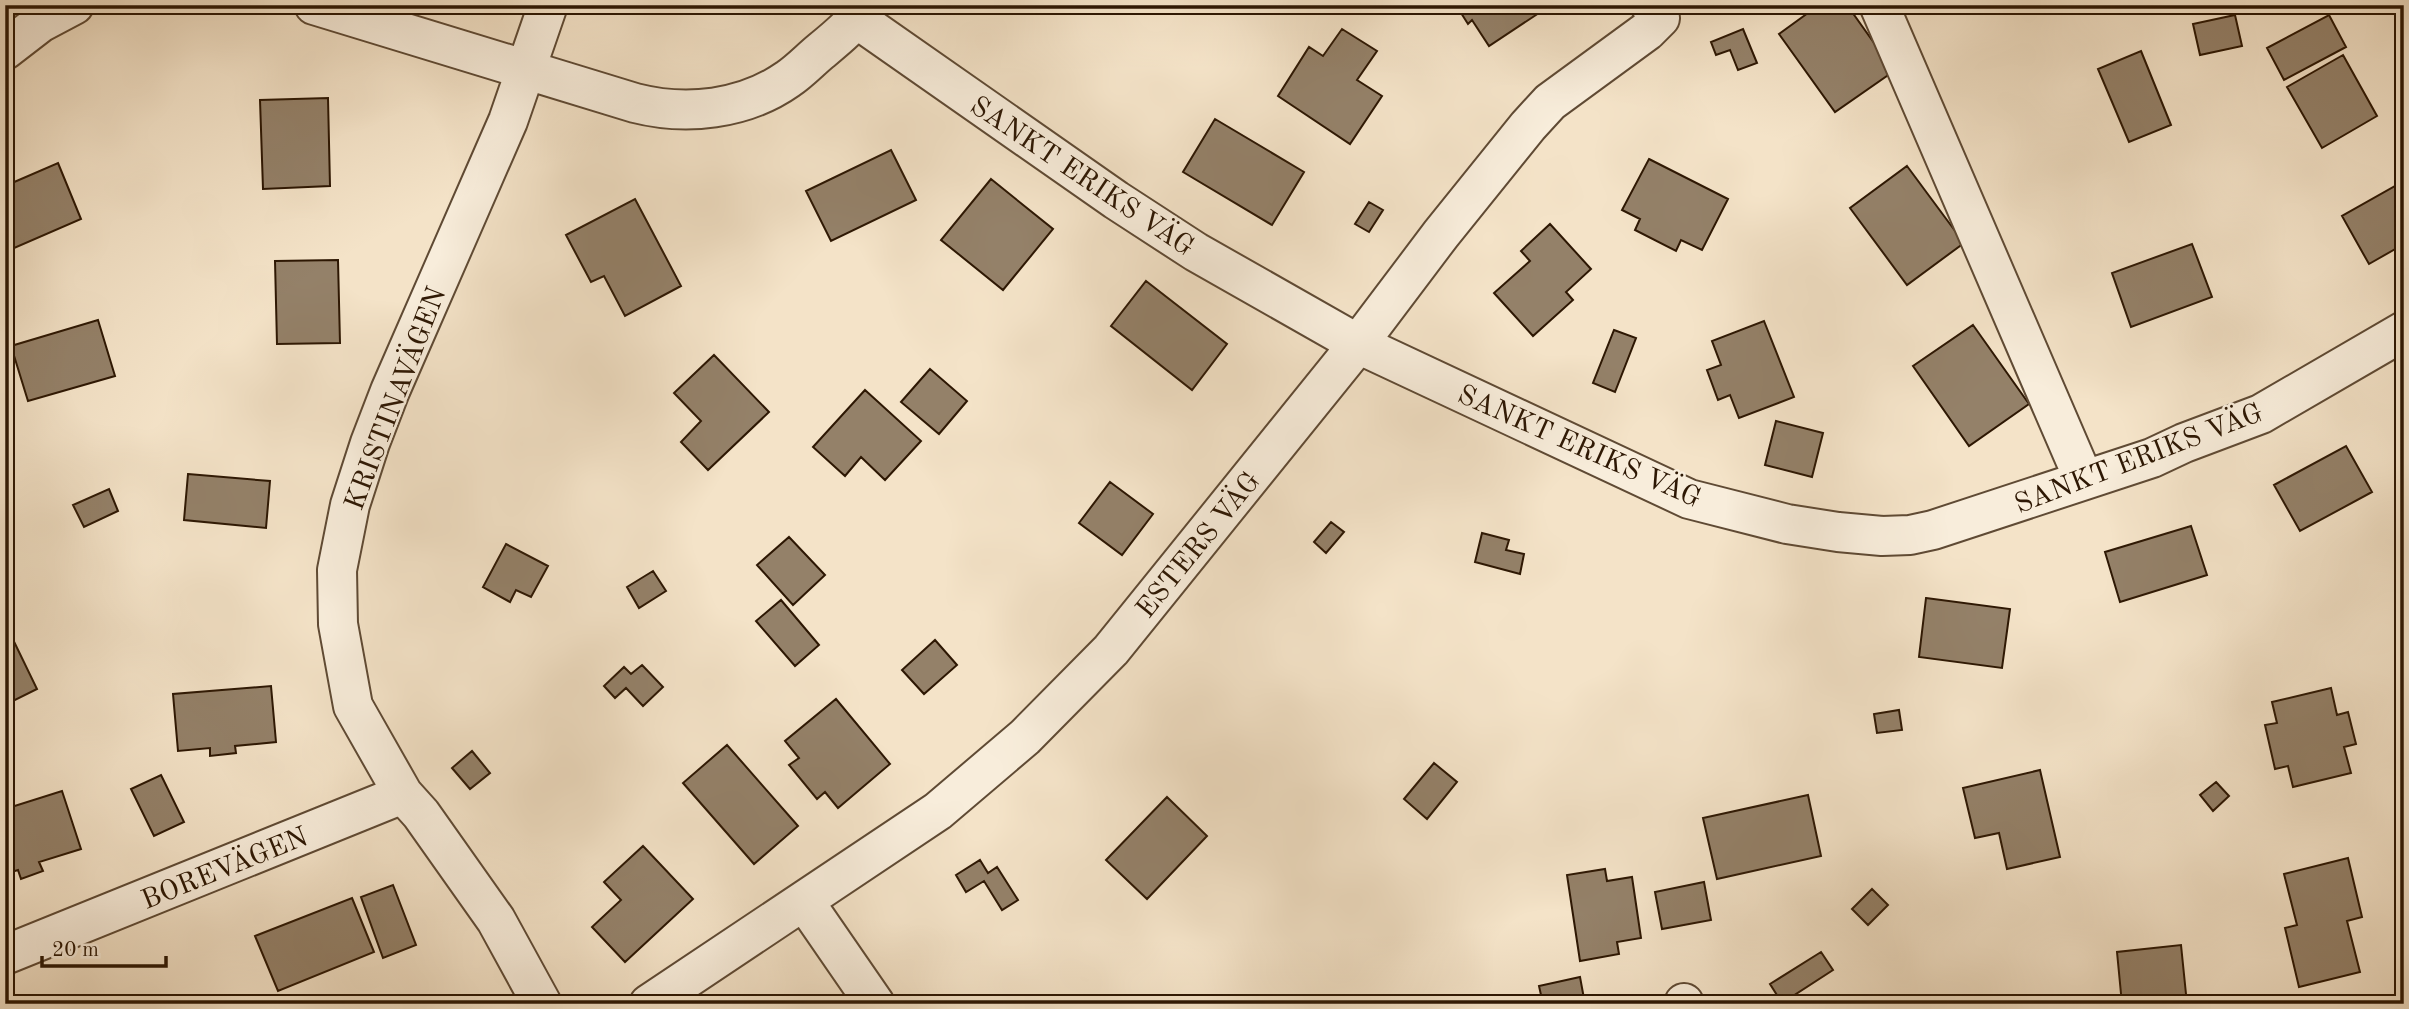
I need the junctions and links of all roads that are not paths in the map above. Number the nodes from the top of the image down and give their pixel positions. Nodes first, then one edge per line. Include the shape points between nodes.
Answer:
1 (74, 5) edge
2 (314, 5) edge
3 (548, 5) edge
4 (1879, 5) edge
5 (1663, 10) edge
6 (861, 12) edge
7 (5, 50) edge
8 (527, 69) junction
9 (2404, 331) edge
10 (1358, 344) junction
11 (2084, 480) junction
12 (403, 794) junction
13 (804, 901) junction
14 (5, 955) edge
15 (542, 1004) edge
16 (649, 1004) edge
17 (875, 1004) edge

1 - 7 street
2 - 8 street
3 - 8 street, KRISTINAVÄGEN
4 - 11 street
5 - 10 street, ESTERS VÄG via 1647,31 1550,102
6 - 8 street via 777,86 744,101 695,111 646,106
6 - 10 street, SANKT ERIKS VÄG via 1173,237
8 - 12 street, KRISTINAVÄGEN via 390,391 350,505 339,557 338,624 352,706
9 - 11 street, SANKT ERIKS VÄG via 2261,414
10 - 11 street, SANKT ERIKS VÄG via 1689,499 1787,524 1910,535
10 - 13 street, ESTERS VÄG via 1111,650 1025,737 938,811
12 - 14 street, BOREVÄGEN
12 - 15 street, KRISTINAVÄGEN via 496,920
13 - 16 street, ESTERS VÄG
13 - 17 street

